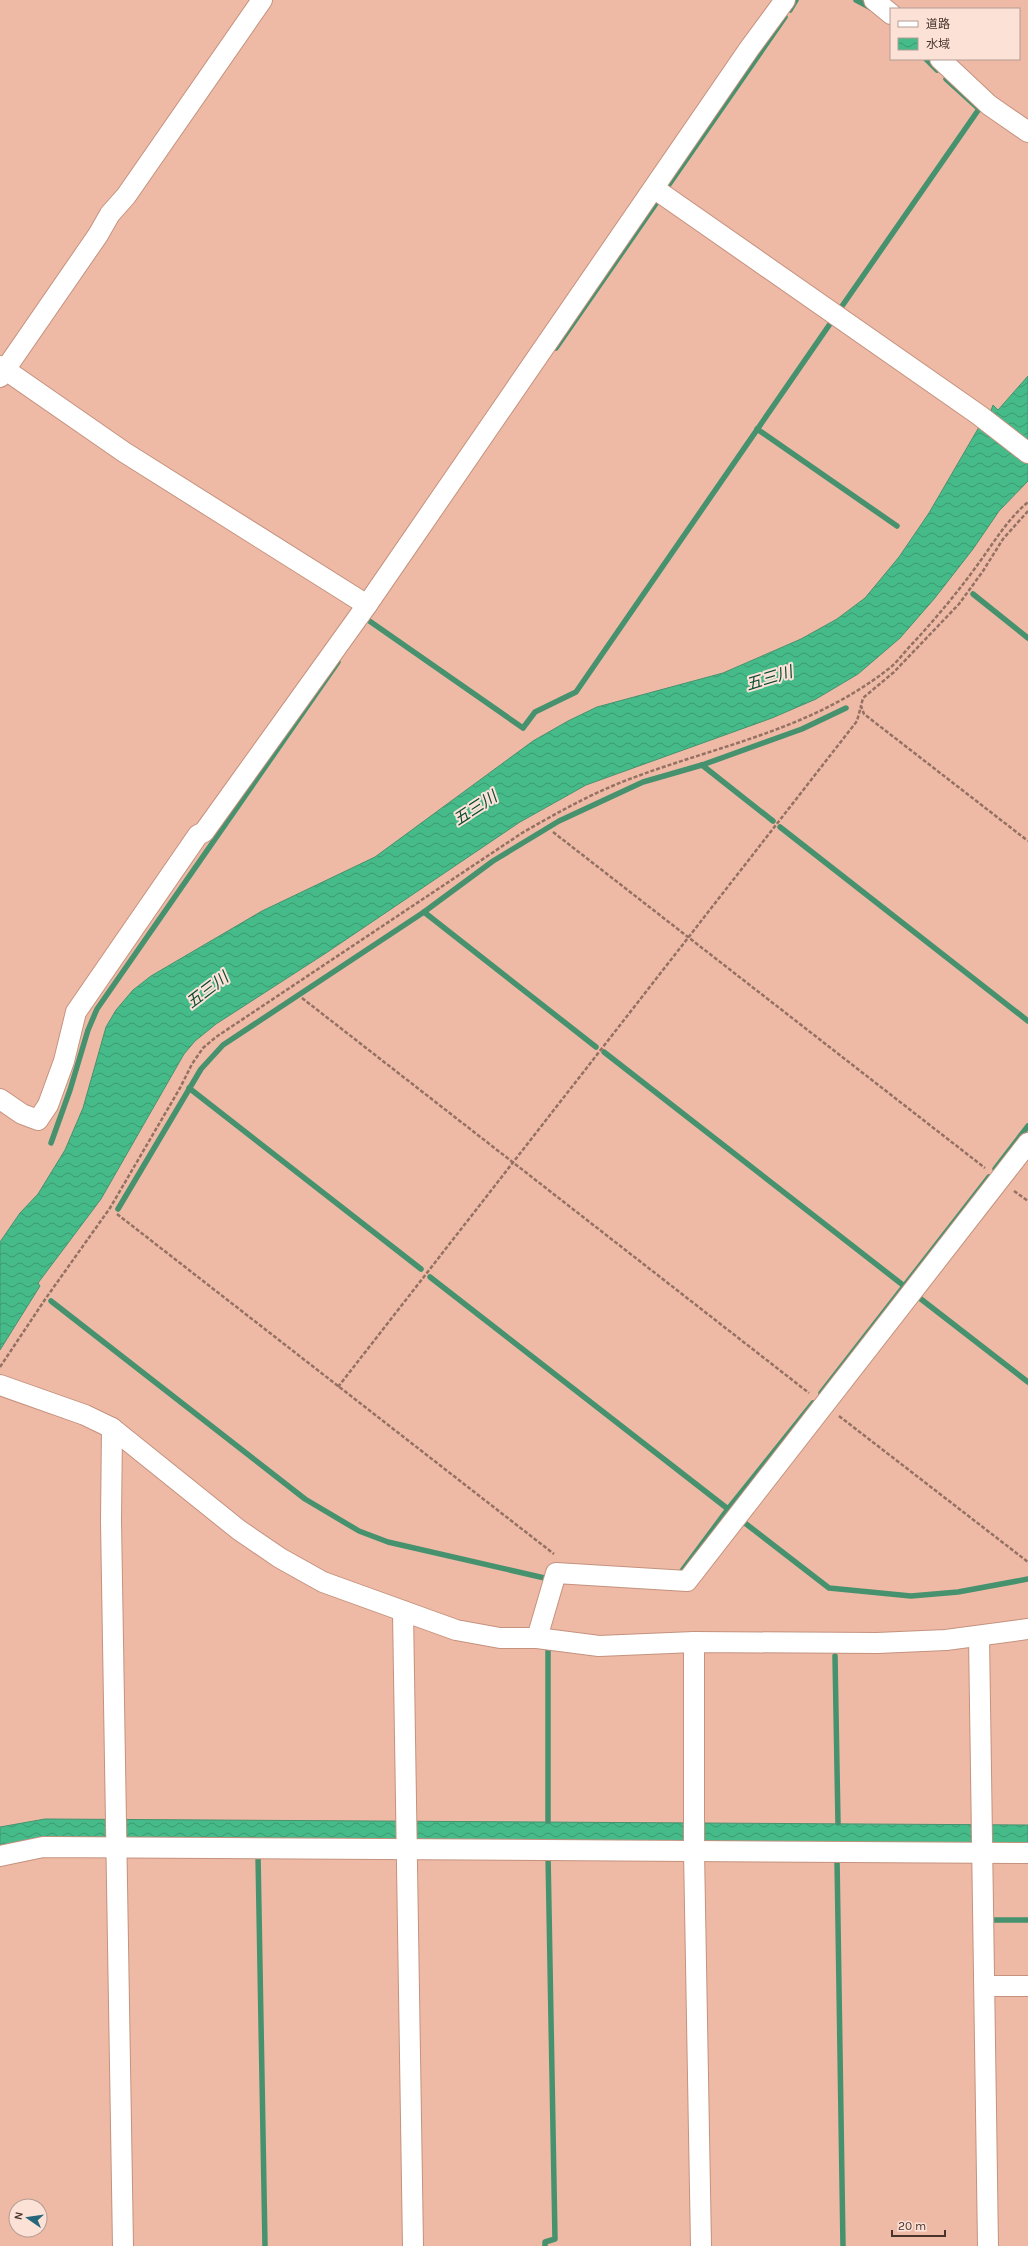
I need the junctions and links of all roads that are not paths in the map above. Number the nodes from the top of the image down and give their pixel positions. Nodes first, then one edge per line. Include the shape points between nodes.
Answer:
1 (262, 0) edge
2 (785, 0) edge
3 (874, 0) edge
4 (890, 13) edge
5 (941, 60) edge
6 (1028, 132) edge
7 (655, 189) junction
8 (2, 371) edge
9 (1028, 453) edge
10 (368, 606) junction
11 (0, 1099) edge
12 (1028, 1143) edge
13 (0, 1385) edge
14 (112, 1428) junction
15 (403, 1611) junction
16 (1028, 1629) edge
17 (979, 1636) junction
18 (537, 1638) junction
19 (694, 1642) junction
20 (117, 1847) junction
21 (406, 1848) junction
22 (694, 1851) junction
23 (982, 1852) junction
24 (1028, 1853) edge
25 (0, 1856) edge
26 (985, 1986) junction
27 (1028, 1986) edge
28 (124, 2246) edge
29 (413, 2246) edge
30 (701, 2246) edge
31 (988, 2246) edge

1 - 8 street
2 - 7 street via 748,49
3 - 4 street
5 - 6 street via 990,105
7 - 9 street via 979,415
7 - 10 street
8 - 10 street via 124,452
10 - 11 street via 204,832 198,835 76,1012 64,1061 48,1105 38,1120 22,1114
12 - 18 street via 687,1581 556,1573
13 - 14 street via 85,1415
14 - 15 street via 239,1530 280,1558 323,1582
14 - 20 street via 111,1521
15 - 18 street via 456,1630 500,1638
15 - 21 street
16 - 17 street
17 - 19 street via 877,1643
17 - 23 street
18 - 19 street via 599,1646
19 - 22 street
20 - 21 street
20 - 25 street via 43,1847
20 - 28 street
21 - 22 street
21 - 29 street
22 - 23 street
22 - 30 street
23 - 24 street
23 - 26 street
26 - 27 street
26 - 31 street

